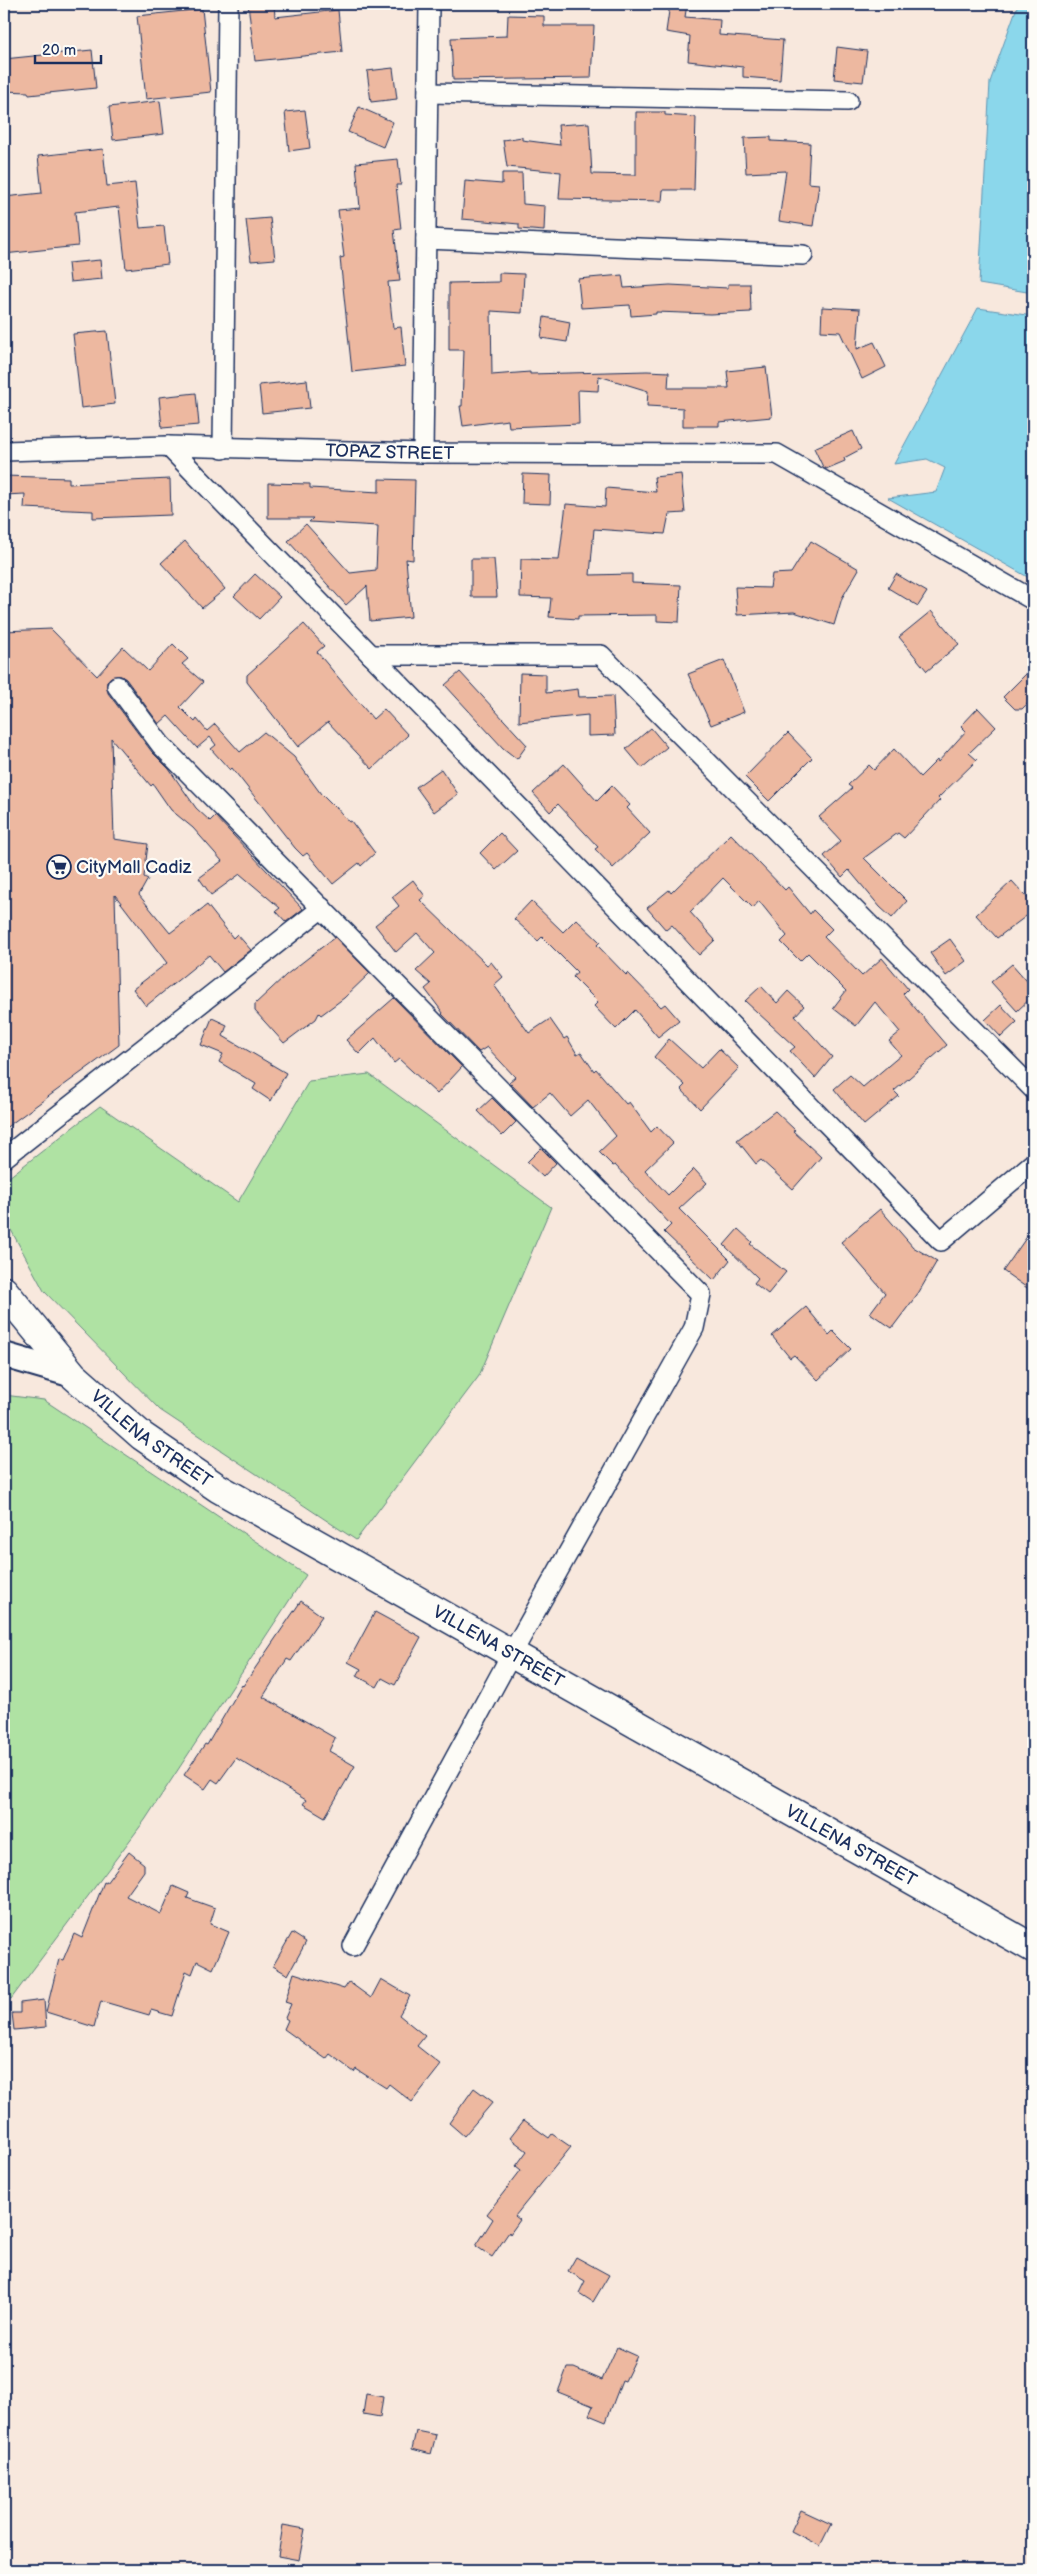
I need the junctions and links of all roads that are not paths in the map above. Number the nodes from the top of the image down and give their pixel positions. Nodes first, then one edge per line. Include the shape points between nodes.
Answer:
1 (228, 4) edge
2 (430, 4) edge
3 (428, 93) junction
4 (848, 101) dead end
5 (426, 240) junction
6 (803, 255) dead end
7 (168, 446) junction
8 (223, 449) junction
9 (4, 451) edge
10 (423, 453) junction
11 (1033, 600) edge
12 (371, 655) junction
13 (117, 686) dead end
14 (322, 908) junction
15 (1033, 1089) edge
16 (4, 1158) edge
17 (1033, 1163) edge
18 (4, 1291) edge
19 (4, 1355) edge
20 (73, 1375) junction
21 (512, 1655) junction
22 (353, 1946) dead end
23 (1033, 1948) edge

1 - 8 street
2 - 3 street
3 - 4 street
3 - 5 street
5 - 6 street
5 - 10 street
7 - 8 street, TOPAZ STREET
7 - 9 street, TOPAZ STREET
7 - 12 street
8 - 10 street, TOPAZ STREET
10 - 11 street, TOPAZ STREET via 777,454
12 - 15 street via 601,655
12 - 17 street via 941,1241
13 - 14 street via 161,745
14 - 16 street
14 - 21 street via 701,1294 694,1328
18 - 20 main road, VILLENA STREET
19 - 20 street
20 - 21 main road, VILLENA STREET via 142,1436 218,1488
21 - 22 street
21 - 23 main road, VILLENA STREET

